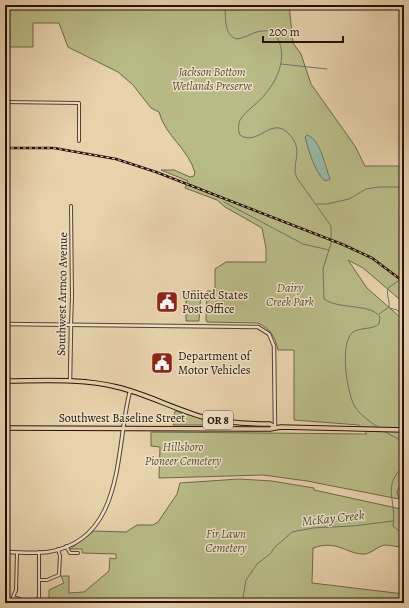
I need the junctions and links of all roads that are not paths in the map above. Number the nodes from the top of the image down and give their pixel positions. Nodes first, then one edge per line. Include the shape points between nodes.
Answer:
1 (5, 102) edge
2 (79, 141) dead end
3 (71, 206) dead end
4 (5, 324) edge
5 (71, 325) junction
6 (5, 381) edge
7 (70, 382) junction
8 (130, 391) junction
9 (275, 427) junction
10 (5, 428) edge
11 (123, 428) junction
12 (404, 430) edge
13 (66, 546) junction
14 (58, 549) junction
15 (5, 552) edge
16 (17, 552) junction
17 (39, 552) junction
18 (78, 553) dead end
19 (39, 580) junction

1 - 2 street via 79,103
3 - 5 street, Southwest Armco Avenue
4 - 5 street
5 - 7 street, Southwest Armco Avenue
5 - 9 street via 250,325 260,328 270,336 275,348
6 - 7 highway, OR 8
7 - 8 highway, OR 8 via 104,384
8 - 9 highway, OR 8 via 205,418 270,424
8 - 11 street
9 - 11 highway, Southwest Baseline Street / OR 8
9 - 12 highway, Southwest Baseline Street / OR 8
10 - 11 highway, Southwest Baseline Street / OR 8
11 - 13 street via 114,485 108,504 86,534
13 - 14 street
13 - 18 street via 70,553
14 - 17 street
14 - 19 street via 59,575
15 - 16 street
16 - 17 street
16 - 19 street via 16,590 13,597 38,600
17 - 19 street

